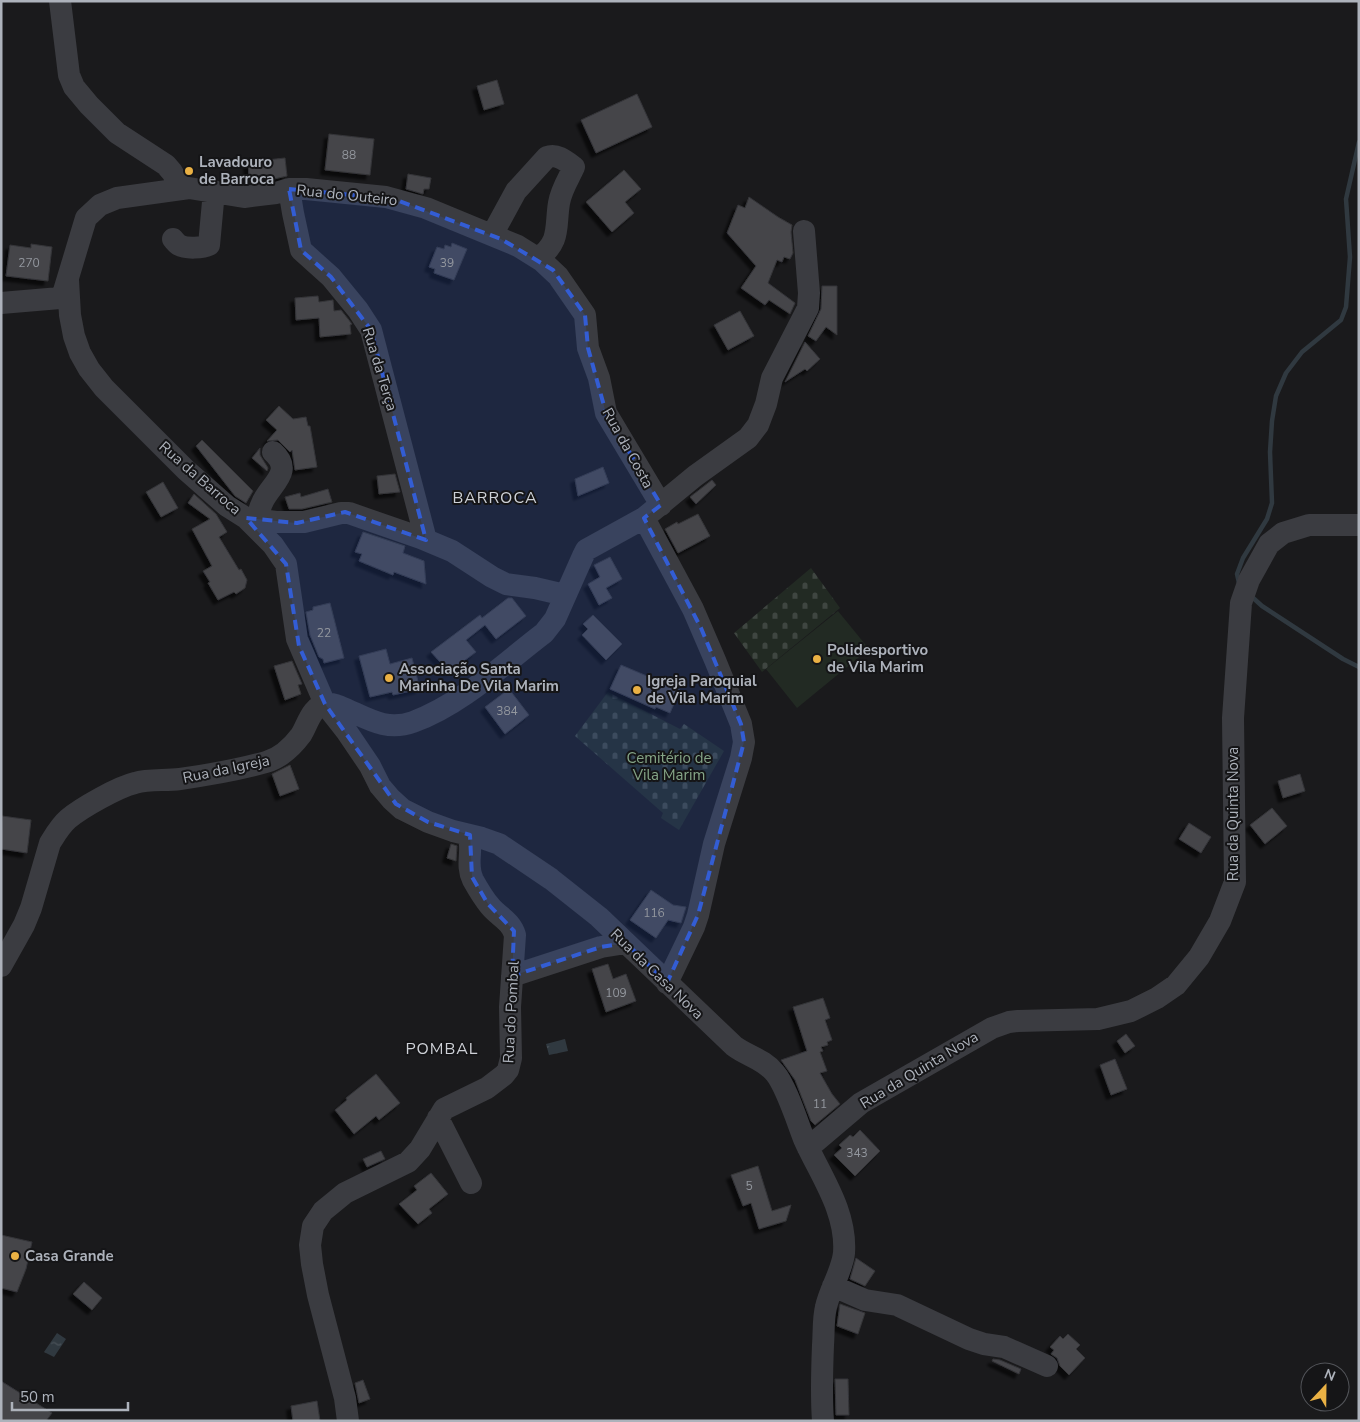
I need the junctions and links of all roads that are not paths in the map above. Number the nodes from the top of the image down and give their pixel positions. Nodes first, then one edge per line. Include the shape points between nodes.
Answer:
1 (60, 1) edge
2 (182, 189) junction
3 (289, 190) junction
4 (214, 191) junction
5 (804, 231) dead end
6 (492, 235) junction
7 (173, 239) dead end
8 (538, 258) junction
9 (68, 279) junction
10 (1, 303) edge
11 (273, 452) dead end
12 (653, 512) junction
13 (251, 519) junction
14 (1359, 525) edge
15 (426, 540) junction
16 (565, 595) junction
17 (325, 704) junction
18 (468, 835) junction
19 (626, 944) junction
20 (1, 966) edge
21 (512, 976) junction
22 (667, 983) junction
23 (438, 1118) junction
24 (808, 1148) junction
25 (471, 1183) dead end
26 (833, 1286) junction
27 (1047, 1366) dead end
28 (348, 1421) edge
29 (823, 1421) edge

1 - 2 street via 69,75 74,87 117,133 166,166
2 - 4 street, Rua do Outeiro
2 - 9 street, Rua do Outeiro via 117,198 93,210 84,224
3 - 4 street, Rua do Outeiro via 250,197
3 - 6 street, Rua do Outeiro via 315,189 394,199 426,208
3 - 15 street, Rua da Terça via 301,250 331,277 370,330
4 - 7 street via 209,245 183,247
5 - 12 street via 808,308 772,378 758,425 748,438 695,476
6 - 8 street, Rua do Outeiro
6 - 8 street via 522,184 547,157 558,157 574,167 561,196 555,238
8 - 12 street, Rua da Costa via 558,276 585,315 588,348 599,378 606,413
9 - 10 street, Rua do Outeiro via 60,298
9 - 13 street, Rua da Barroca via 74,336 80,354 94,375 186,470 227,506
11 - 13 street via 281,461 282,468
12 - 16 street via 586,550
12 - 22 street, Rua da Costa via 741,724 744,742 710,859 698,915
13 - 15 street, Rua da Barroca via 297,522 345,512
13 - 17 street via 286,564 297,639
14 - 24 street, Rua da Quinta Nova via 1309,525 1283,533 1269,544 1249,580 1241,603 1233,718 1235,882 1220,921 1199,957 1176,985 1120,1015 1098,1019 1018,1021 992,1028 861,1103
15 - 16 street, Rua da Barroca via 458,554 506,584
16 - 17 street via 555,619 544,633 436,713 392,727 339,706
17 - 18 street via 362,754 380,786 396,804 428,822
17 - 20 street, Rua da Igreja via 315,710 291,747 273,760 181,779 136,783 68,819 50,843 31,908
18 - 19 street, Rua da Casa Nova via 499,844 530,864 580,901
18 - 21 street, Rua do Pombal via 472,877 488,904 514,931
19 - 21 street via 601,947
19 - 22 street, Rua da Casa Nova
21 - 23 street, Rua do Pombal via 508,1070 491,1086 448,1106
22 - 24 street, Rua da Casa Nova via 734,1046 776,1073
23 - 25 street
23 - 28 street, Rua do Pombal via 415,1156 345,1193 323,1211 313,1226 312,1264
24 - 26 street, Rua da Casa Nova via 833,1198 843,1235 844,1257
26 - 27 street via 865,1300 897,1305 969,1339 1004,1348
26 - 29 street, Rua da Casa Nova via 824,1322

